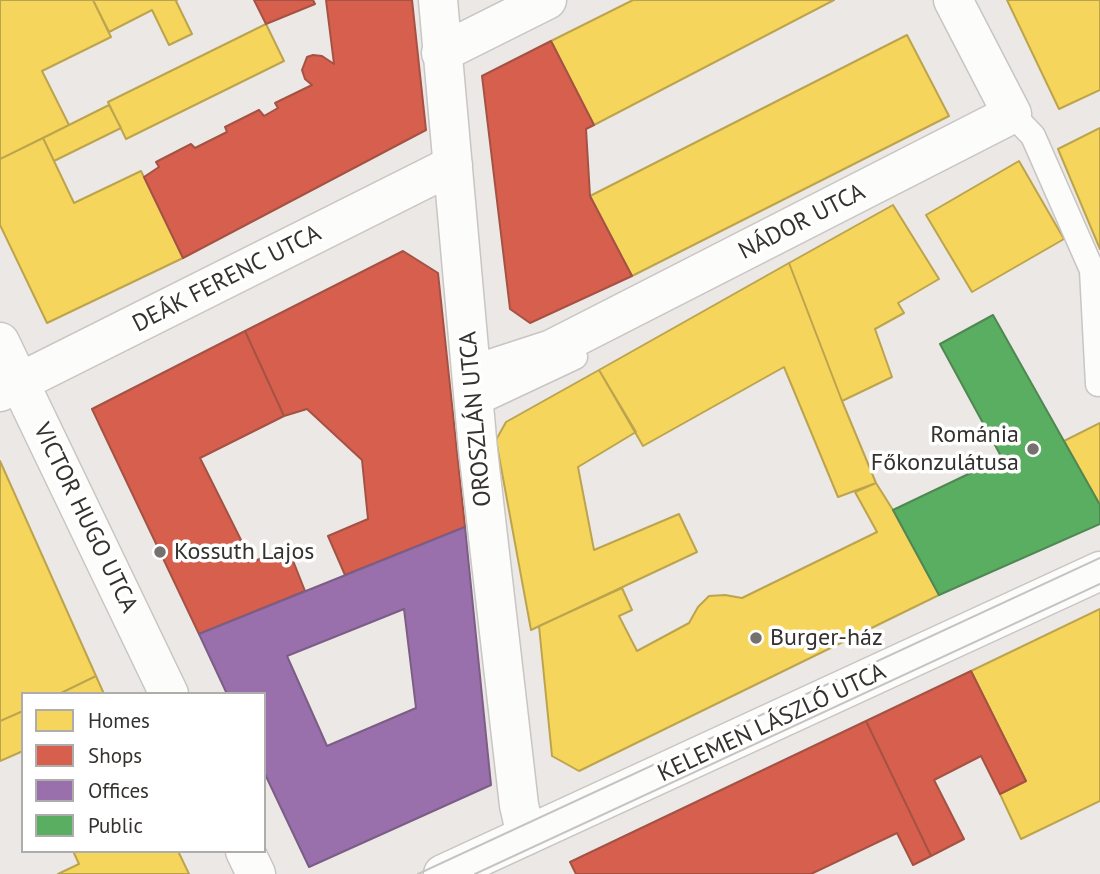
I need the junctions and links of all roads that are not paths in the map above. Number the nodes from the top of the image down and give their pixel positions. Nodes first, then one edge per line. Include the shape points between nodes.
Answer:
1 (438, 0) edge
2 (547, 0) edge
3 (953, 0) edge
4 (441, 53) junction
5 (1012, 114) junction
6 (453, 165) junction
7 (684, 299) dead end
8 (0, 342) edge
9 (1098, 384) dead end
10 (10, 387) edge
11 (473, 390) junction
12 (1100, 571) edge
13 (169, 692) edge
14 (526, 836) junction
15 (246, 853) edge
16 (256, 874) edge
17 (443, 874) edge

1 - 4 street, OROSZLÁN UTCA
2 - 4 street
3 - 5 street
4 - 6 street, OROSZLÁN UTCA
5 - 9 lane via 1033,136 1092,270
5 - 11 street, NÁDOR UTCA
6 - 10 street, DEÁK FERENC UTCA
6 - 11 street, OROSZLÁN UTCA
7 - 11 lane via 572,359
8 - 10 street, VICTOR HUGO UTCA
10 - 13 street, VICTOR HUGO UTCA
11 - 14 street, OROSZLÁN UTCA
12 - 14 street, KELEMEN LÁSZLÓ UTCA
14 - 17 street, KELEMEN LÁSZLÓ UTCA
15 - 16 street

